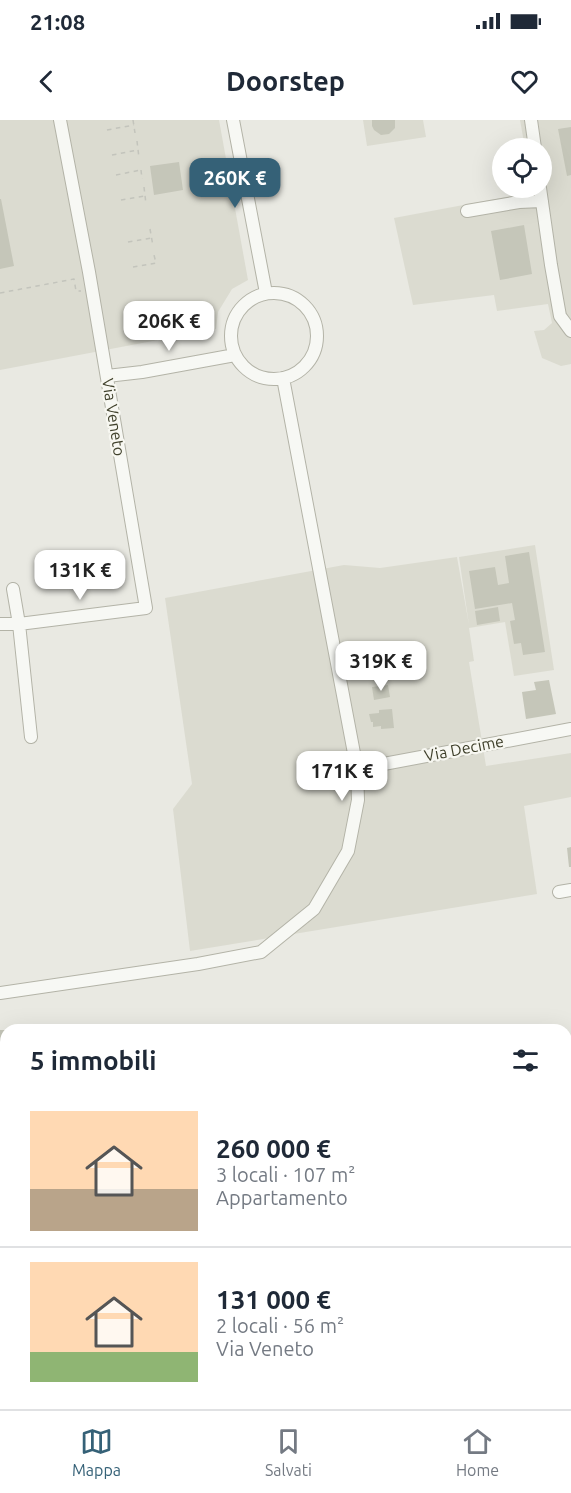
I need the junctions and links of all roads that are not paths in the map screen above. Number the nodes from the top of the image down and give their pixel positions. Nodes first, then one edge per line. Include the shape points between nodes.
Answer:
1 (60, 120) edge
2 (232, 120) edge
3 (531, 120) edge
4 (534, 138) edge
5 (542, 198) edge
6 (542, 201) junction
7 (467, 211) dead end
8 (266, 293) junction
9 (571, 331) edge
10 (235, 355) junction
11 (107, 376) junction
12 (283, 378) junction
13 (12, 589) dead end
14 (0, 624) edge
15 (19, 624) junction
16 (571, 729) edge
17 (31, 737) dead end
18 (357, 769) junction
19 (0, 993) edge

1 - 11 street, Via Veneto
2 - 8 street
3 - 4 street
5 - 6 street
6 - 7 street
6 - 9 street via 560,316
8 - 10 street via 243,305 235,316 231,329
8 - 12 street via 291,296 302,303 316,325 314,351 307,364
10 - 11 street
10 - 12 street via 255,375
11 - 15 street, Via Veneto via 146,608
12 - 18 street
13 - 15 street
14 - 15 street
15 - 17 street
16 - 18 street, Via Decime
18 - 19 street via 358,800 348,851 314,909 261,952

